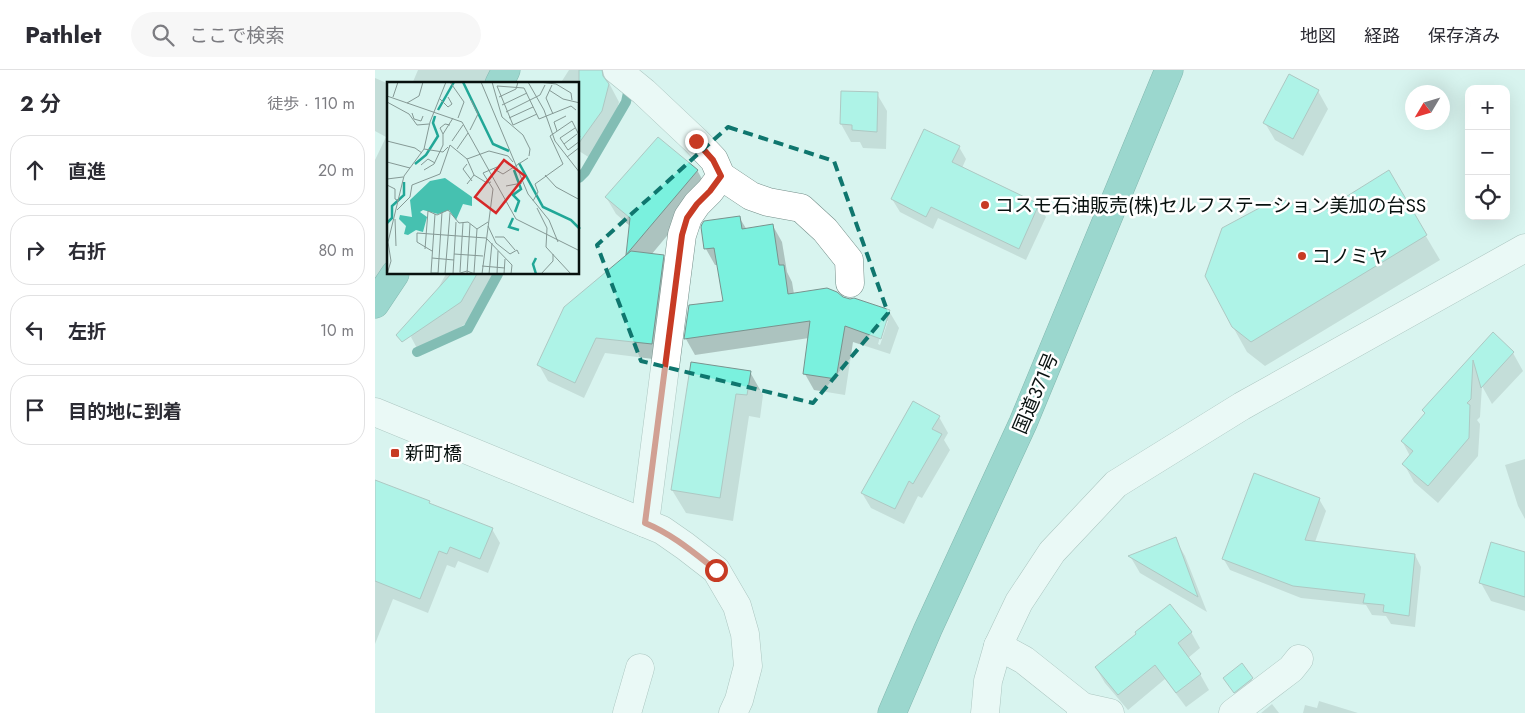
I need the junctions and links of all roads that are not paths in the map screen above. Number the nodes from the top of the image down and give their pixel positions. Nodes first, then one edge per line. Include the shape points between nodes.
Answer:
1 (506, 70) edge
2 (617, 70) edge
3 (1169, 70) edge
4 (500, 82) edge
5 (721, 176) junction
6 (1525, 248) edge
7 (394, 275) edge
8 (851, 283) dead end
9 (375, 304) edge
10 (375, 412) edge
11 (645, 523) junction
12 (998, 646) junction
13 (1299, 659) dead end
14 (640, 668) dead end
15 (1082, 710) edge
16 (627, 713) edge
17 (733, 713) edge
18 (892, 713) edge
19 (985, 713) edge
20 (1110, 713) edge
21 (1233, 713) edge

1 - 4 highway
2 - 5 street via 696,141 713,160
3 - 18 highway, 国道371号 via 1023,422
5 - 8 street via 751,196 801,208 825,230 849,260
5 - 11 street via 687,218 682,235
6 - 12 street via 1242,406 1116,484 1052,552 1019,602
7 - 9 highway
10 - 11 street
11 - 17 street via 662,530 716,570 737,606 745,634 748,666
12 - 15 street via 1024,660
12 - 19 street via 988,682
13 - 21 street via 1291,669
14 - 16 street
15 - 20 street

